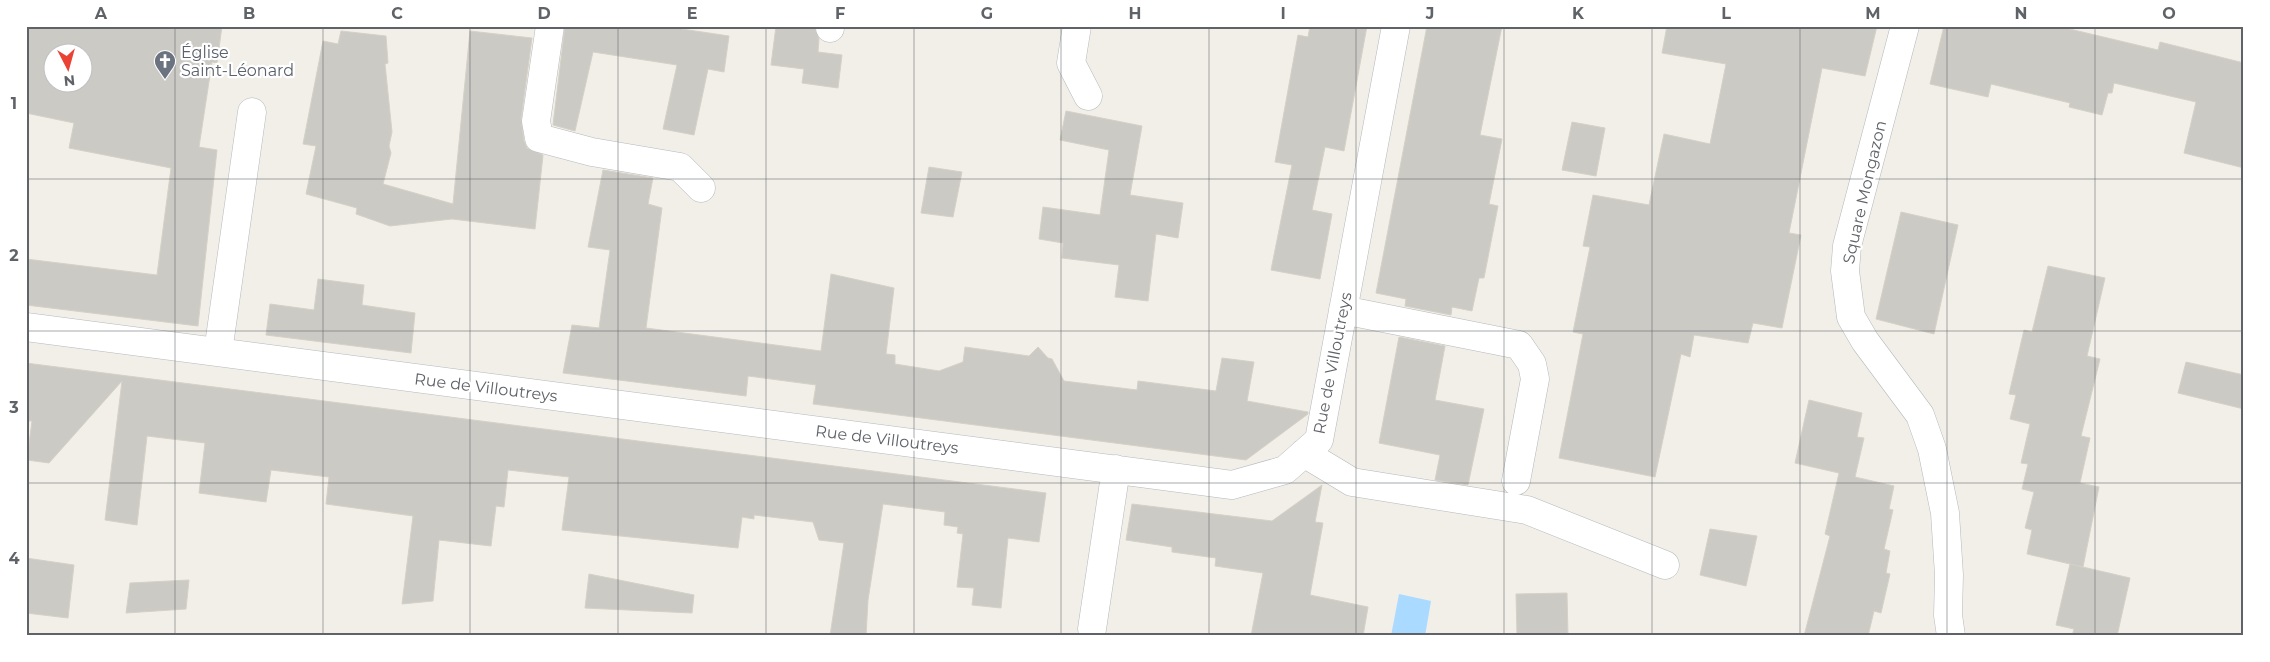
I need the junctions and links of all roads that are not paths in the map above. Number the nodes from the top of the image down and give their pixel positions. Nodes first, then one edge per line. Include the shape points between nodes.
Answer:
1 (550, 26) edge
2 (1077, 26) edge
3 (1396, 26) edge
4 (1905, 26) edge
5 (1088, 96) dead end
6 (252, 112) dead end
7 (702, 188) dead end
8 (1343, 310) junction
9 (26, 327) edge
10 (218, 352) junction
11 (1304, 453) junction
12 (1116, 469) junction
13 (1516, 482) dead end
14 (1665, 565) dead end
15 (1092, 629) dead end
16 (1951, 636) edge

1 - 7 street via 536,121 539,138 592,152 680,167
2 - 5 street via 1071,63
3 - 8 street, Rue de Villoutreys
4 - 16 street, Square Mongazon via 1847,246 1845,272 1851,317 1920,415 1932,449 1945,513
6 - 10 street
8 - 11 street, Rue de Villoutreys via 1319,440
8 - 13 street via 1519,345 1532,364 1535,379
9 - 10 street, Rue de Villoutreys
10 - 12 street, Rue de Villoutreys
11 - 12 street, Rue de Villoutreys via 1285,470 1232,485
11 - 14 street via 1352,482 1527,510
12 - 15 street

